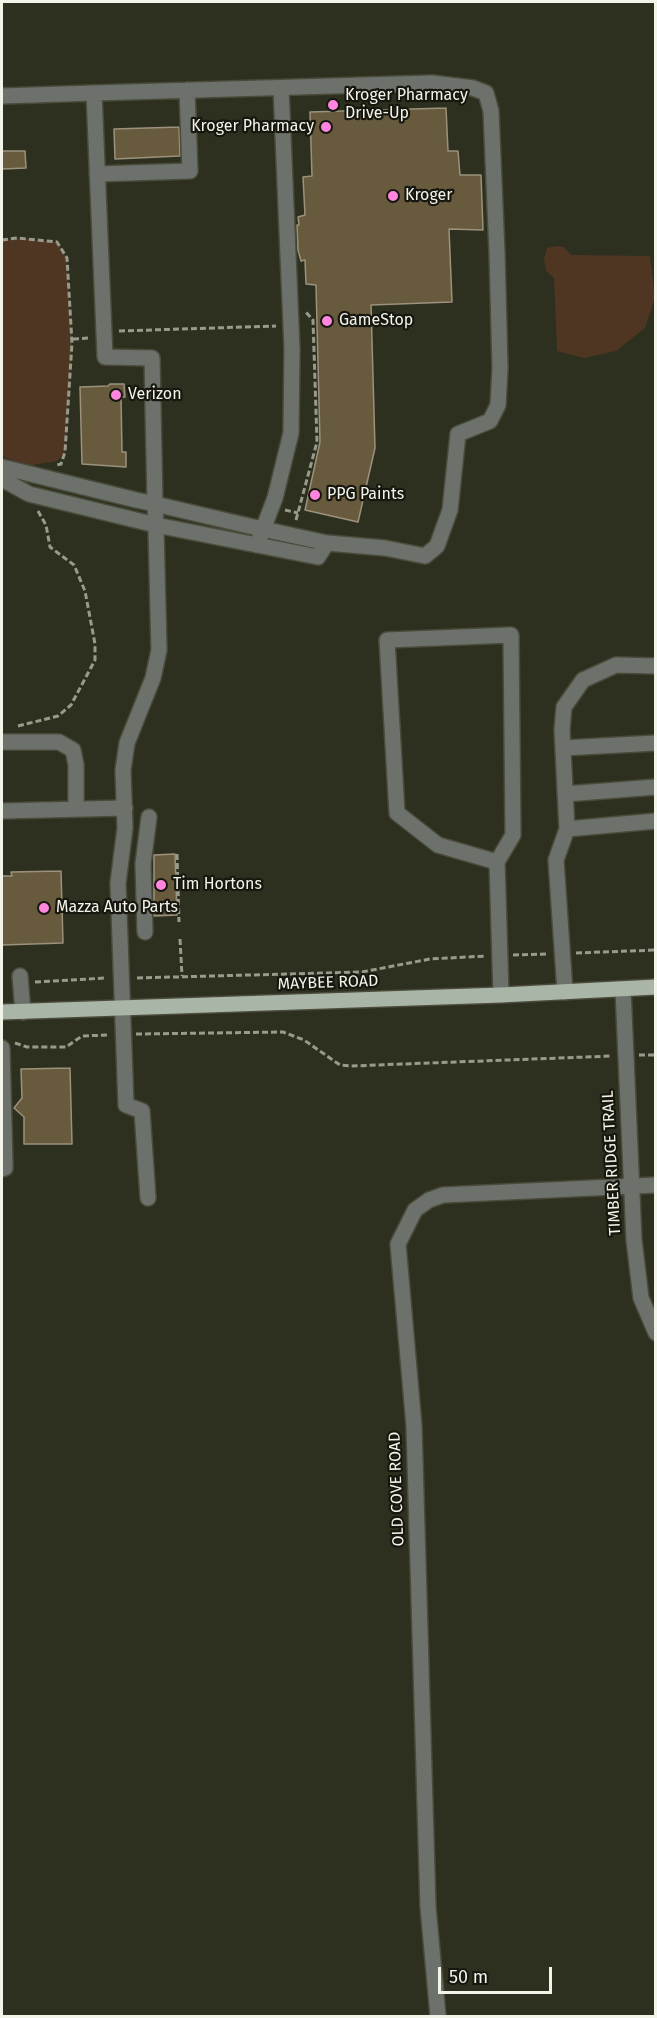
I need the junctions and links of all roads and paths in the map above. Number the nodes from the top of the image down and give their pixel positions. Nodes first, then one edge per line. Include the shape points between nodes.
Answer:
1 (281, 88) junction
2 (187, 90) junction
3 (94, 93) junction
4 (2, 96) edge
5 (97, 174) junction
6 (276, 326) dead end
7 (111, 331) dead end
8 (95, 338) dead end
9 (72, 339) dead end
10 (2, 467) edge
11 (2, 479) edge
12 (155, 504) junction
13 (282, 510) dead end
14 (297, 513) dead end
15 (156, 525) junction
16 (262, 528) junction
17 (327, 543) junction
18 (256, 545) junction
19 (656, 666) edge
20 (2, 742) edge
21 (656, 743) edge
22 (563, 748) junction
23 (2, 750) edge
24 (656, 787) edge
25 (565, 794) junction
26 (125, 808) junction
27 (73, 809) junction
28 (2, 811) edge
29 (149, 817) dead end
30 (656, 821) edge
31 (567, 830) junction
32 (177, 854) dead end
33 (497, 862) junction
34 (179, 922) dead end
35 (145, 932) dead end
36 (180, 939) dead end
37 (656, 950) edge
38 (562, 953) junction
39 (500, 956) junction
40 (20, 976) dead end
41 (182, 976) junction
42 (123, 978) junction
43 (57, 980) dead end
44 (656, 987) edge
45 (623, 989) junction
46 (565, 992) junction
47 (501, 996) junction
48 (124, 1008) junction
49 (2, 1012) edge
50 (23, 1012) junction
51 (124, 1034) junction
52 (6, 1046) edge
53 (656, 1054) edge
54 (626, 1056) junction
55 (2, 1168) edge
56 (656, 1185) edge
57 (631, 1186) junction
58 (148, 1198) dead end
59 (656, 1333) edge
60 (438, 2016) edge

1 - 2 street
1 - 16 street via 292,349 291,433 275,498
1 - 17 street via 432,82 486,93 491,111 501,368 498,405 490,422 458,434 450,510 437,546 425,556
2 - 3 street
2 - 5 street via 190,171
3 - 4 street
3 - 5 street
5 - 12 street via 105,357 152,358
6 - 7 path
8 - 9 path
10 - 12 street
11 - 15 street via 29,494
12 - 15 street
12 - 16 street
13 - 14 path
15 - 18 street
15 - 26 street via 159,650 153,678 127,743 123,770
16 - 17 street
16 - 18 street
17 - 18 street via 318,557
19 - 22 street via 616,665 584,680 564,707
20 - 27 street via 59,742 73,750
21 - 22 street
22 - 25 street
23 - 27 street via 56,749 64,753
24 - 25 street
25 - 31 street
26 - 27 street
26 - 42 street via 118,884
27 - 28 street
29 - 35 street via 143,857
30 - 31 street
31 - 38 street via 556,860
32 - 34 path
33 - 33 street via 438,845 397,813 387,640 511,635 513,835
33 - 39 street
36 - 41 path
37 - 38 path
38 - 39 path
38 - 46 street
39 - 41 path via 429,959 362,972
39 - 47 street
40 - 50 street
41 - 42 path
42 - 43 path
42 - 48 street
44 - 45 main road, MAYBEE ROAD
45 - 46 main road, MAYBEE ROAD
45 - 54 street, TIMBER RIDGE TRAIL
46 - 47 main road, MAYBEE ROAD
47 - 48 main road, MAYBEE ROAD
48 - 50 main road, MAYBEE ROAD
48 - 51 street
49 - 50 main road, MAYBEE ROAD
51 - 52 path via 82,1036 66,1047
51 - 54 path via 283,1032 304,1040 340,1065 351,1066
51 - 58 street via 126,1105 142,1111
52 - 55 street
53 - 54 path
54 - 57 street, TIMBER RIDGE TRAIL
56 - 57 street, OLD COVE ROAD
57 - 59 street, TIMBER RIDGE TRAIL via 641,1298
57 - 60 street, OLD COVE ROAD via 443,1195 415,1210 398,1244 414,1426 428,1907

